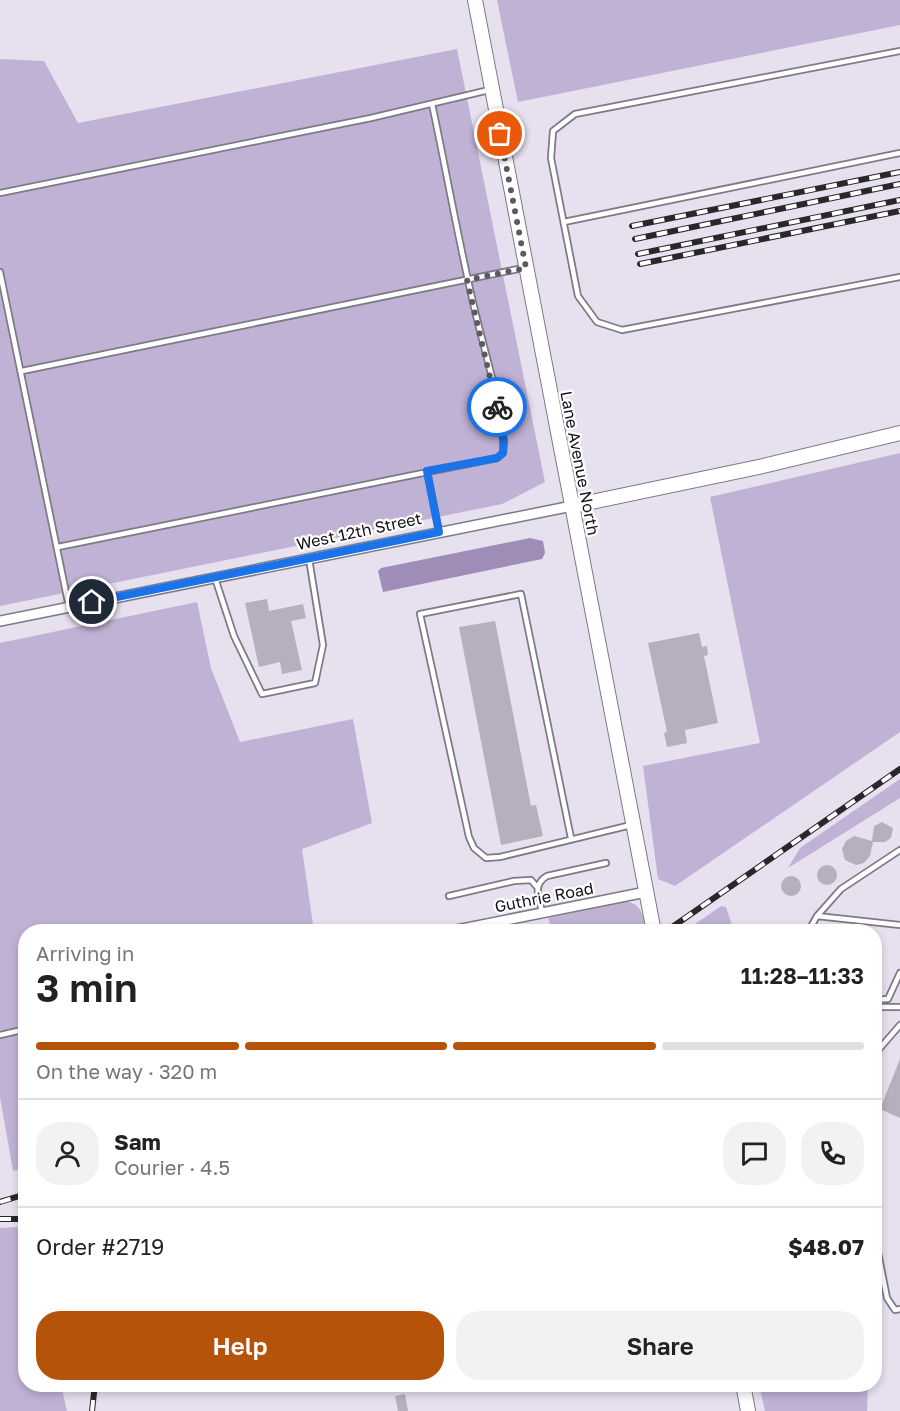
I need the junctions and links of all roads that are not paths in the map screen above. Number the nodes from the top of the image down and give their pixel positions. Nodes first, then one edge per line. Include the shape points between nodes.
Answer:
1 (475, 0) edge
2 (900, 51) edge
3 (492, 90) junction
4 (432, 104) junction
5 (900, 153) edge
6 (0, 193) edge
7 (564, 222) junction
8 (526, 268) junction
9 (0, 272) edge
10 (900, 277) edge
11 (467, 280) junction
12 (22, 370) junction
13 (900, 433) edge
14 (427, 471) junction
15 (572, 506) junction
16 (439, 532) junction
17 (58, 546) junction
18 (309, 559) junction
19 (215, 577) junction
20 (69, 607) junction
21 (0, 621) edge
22 (633, 825) junction
23 (570, 838) junction
24 (900, 850) edge
25 (606, 863) dead end
26 (537, 886) junction
27 (646, 892) junction
28 (449, 896) dead end
29 (542, 912) junction
30 (817, 916) junction
31 (489, 924) edge
32 (652, 924) edge
33 (812, 924) edge
34 (900, 925) edge
35 (900, 973) edge
36 (882, 999) edge
37 (882, 1007) edge
38 (900, 1007) edge
39 (900, 1025) edge
40 (18, 1031) edge
41 (0, 1035) edge
42 (882, 1046) edge
43 (882, 1273) edge
44 (900, 1309) edge
45 (744, 1392) edge
46 (748, 1411) edge

1 - 3 main road, Lane Avenue North
2 - 7 lane via 575,114 553,131 551,158
3 - 4 lane
3 - 8 main road, Lane Avenue North
4 - 6 lane
4 - 11 lane
5 - 7 lane
7 - 10 lane via 578,296 597,322 622,330
8 - 11 lane
8 - 15 main road, Lane Avenue North
9 - 12 lane
11 - 12 lane
11 - 14 lane via 498,410 503,453 497,458
12 - 17 lane
13 - 15 main road, West 12th Street
14 - 16 lane
14 - 17 lane
15 - 16 street, West 12th Street
15 - 22 main road, Lane Avenue North
16 - 18 street, West 12th Street
17 - 20 lane
18 - 19 street, West 12th Street
18 - 19 lane via 323,645 315,683 262,694 234,636
19 - 20 street, West 12th Street
20 - 21 street, West 12th Street
22 - 23 lane
22 - 27 main road, Lane Avenue North
23 - 23 lane via 500,857 486,858 474,848 420,614 521,594
24 - 30 lane via 841,889
25 - 26 lane via 547,876
26 - 28 lane via 531,880 514,881
26 - 29 lane
27 - 29 street, Guthrie Road
27 - 32 main road, Lane Avenue North
29 - 31 street, Guthrie Road
30 - 33 lane
30 - 34 lane
35 - 36 lane via 888,999
37 - 38 lane
39 - 42 lane
40 - 41 lane
43 - 44 lane via 887,1298 895,1310
45 - 46 main road

